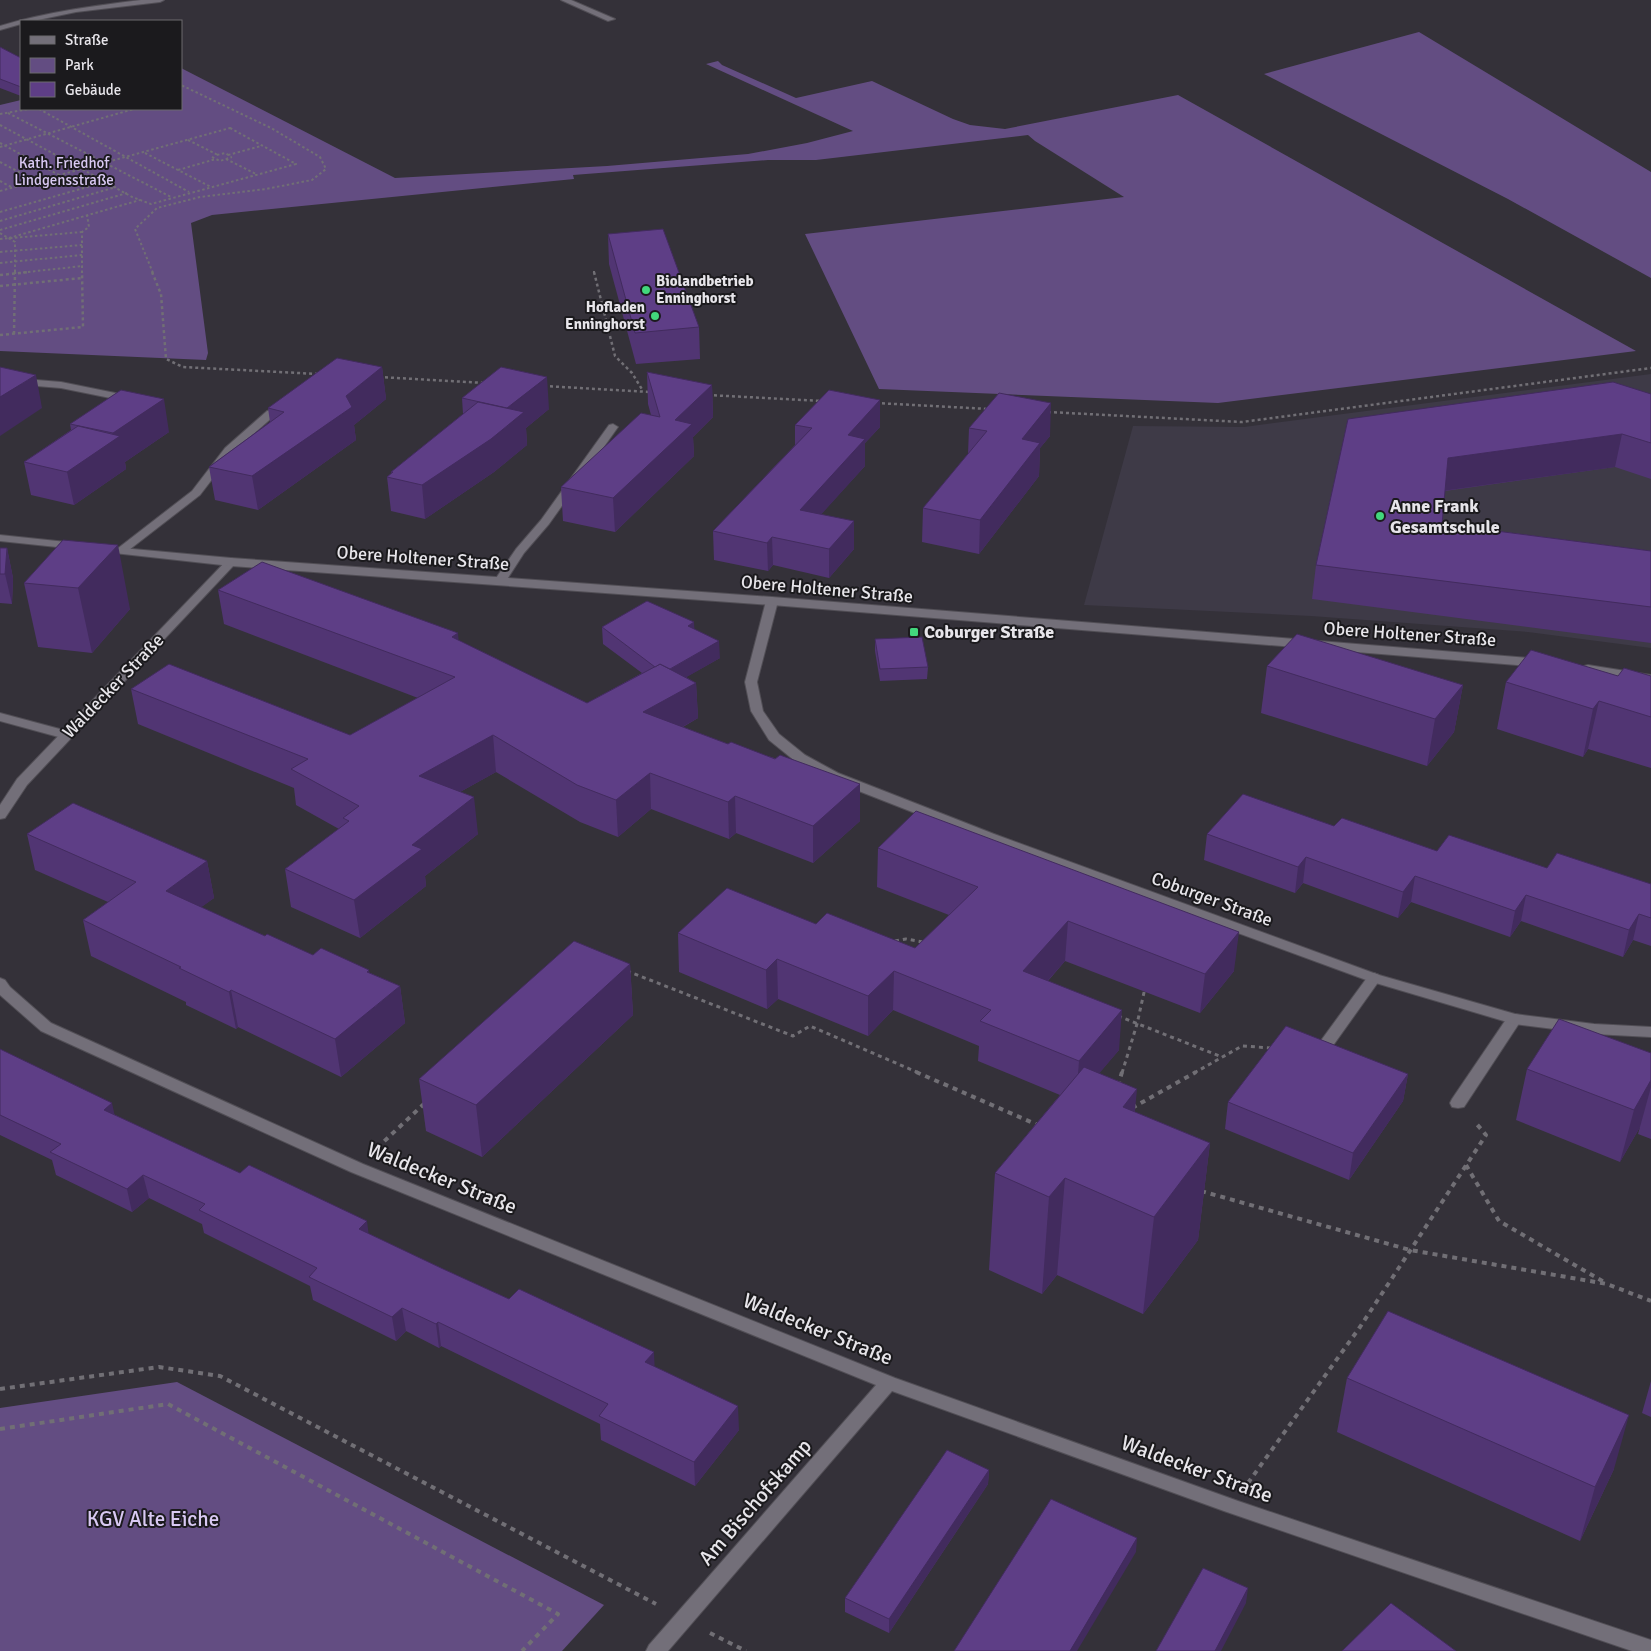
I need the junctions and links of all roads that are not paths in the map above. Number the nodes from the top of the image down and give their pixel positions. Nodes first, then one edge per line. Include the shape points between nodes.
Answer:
1 (160, 0) edge
2 (565, 0) edge
3 (611, 19) dead end
4 (32, 20) edge
5 (20, 23) edge
6 (0, 28) edge
7 (0, 380) edge
8 (143, 401) edge
9 (271, 413) dead end
10 (613, 427) dead end
11 (0, 538) edge
12 (121, 551) junction
13 (231, 562) junction
14 (500, 581) junction
15 (772, 601) junction
16 (1555, 664) edge
17 (1573, 667) edge
18 (1651, 679) edge
19 (0, 717) edge
20 (66, 735) junction
21 (0, 815) edge
22 (1374, 978) junction
23 (0, 983) edge
24 (1514, 1019) junction
25 (1651, 1032) edge
26 (1322, 1050) edge
27 (1458, 1103) road end
28 (889, 1383) junction
29 (1651, 1649) edge
30 (656, 1651) edge

1 - 4 street via 76,10
2 - 3 street
5 - 6 street
7 - 8 street via 61,385
9 - 12 street via 229,450 196,493
10 - 14 street
11 - 12 street, Obere Holtener Straße
12 - 13 street, Obere Holtener Straße
13 - 14 street, Obere Holtener Straße
13 - 20 street, Waldecker Straße
14 - 15 street, Obere Holtener Straße
15 - 16 street, Obere Holtener Straße
15 - 22 street, Coburger Straße via 751,682 758,711 774,737 800,758 833,776 989,837
17 - 18 street
19 - 20 street
20 - 21 street, Waldecker Straße via 22,782
22 - 24 street, Coburger Straße
22 - 26 street
23 - 28 street, Waldecker Straße via 46,1027 356,1168
24 - 25 street, Coburger Straße
24 - 27 street
28 - 29 street, Waldecker Straße via 1232,1506
28 - 30 street, Am Bischofskamp

